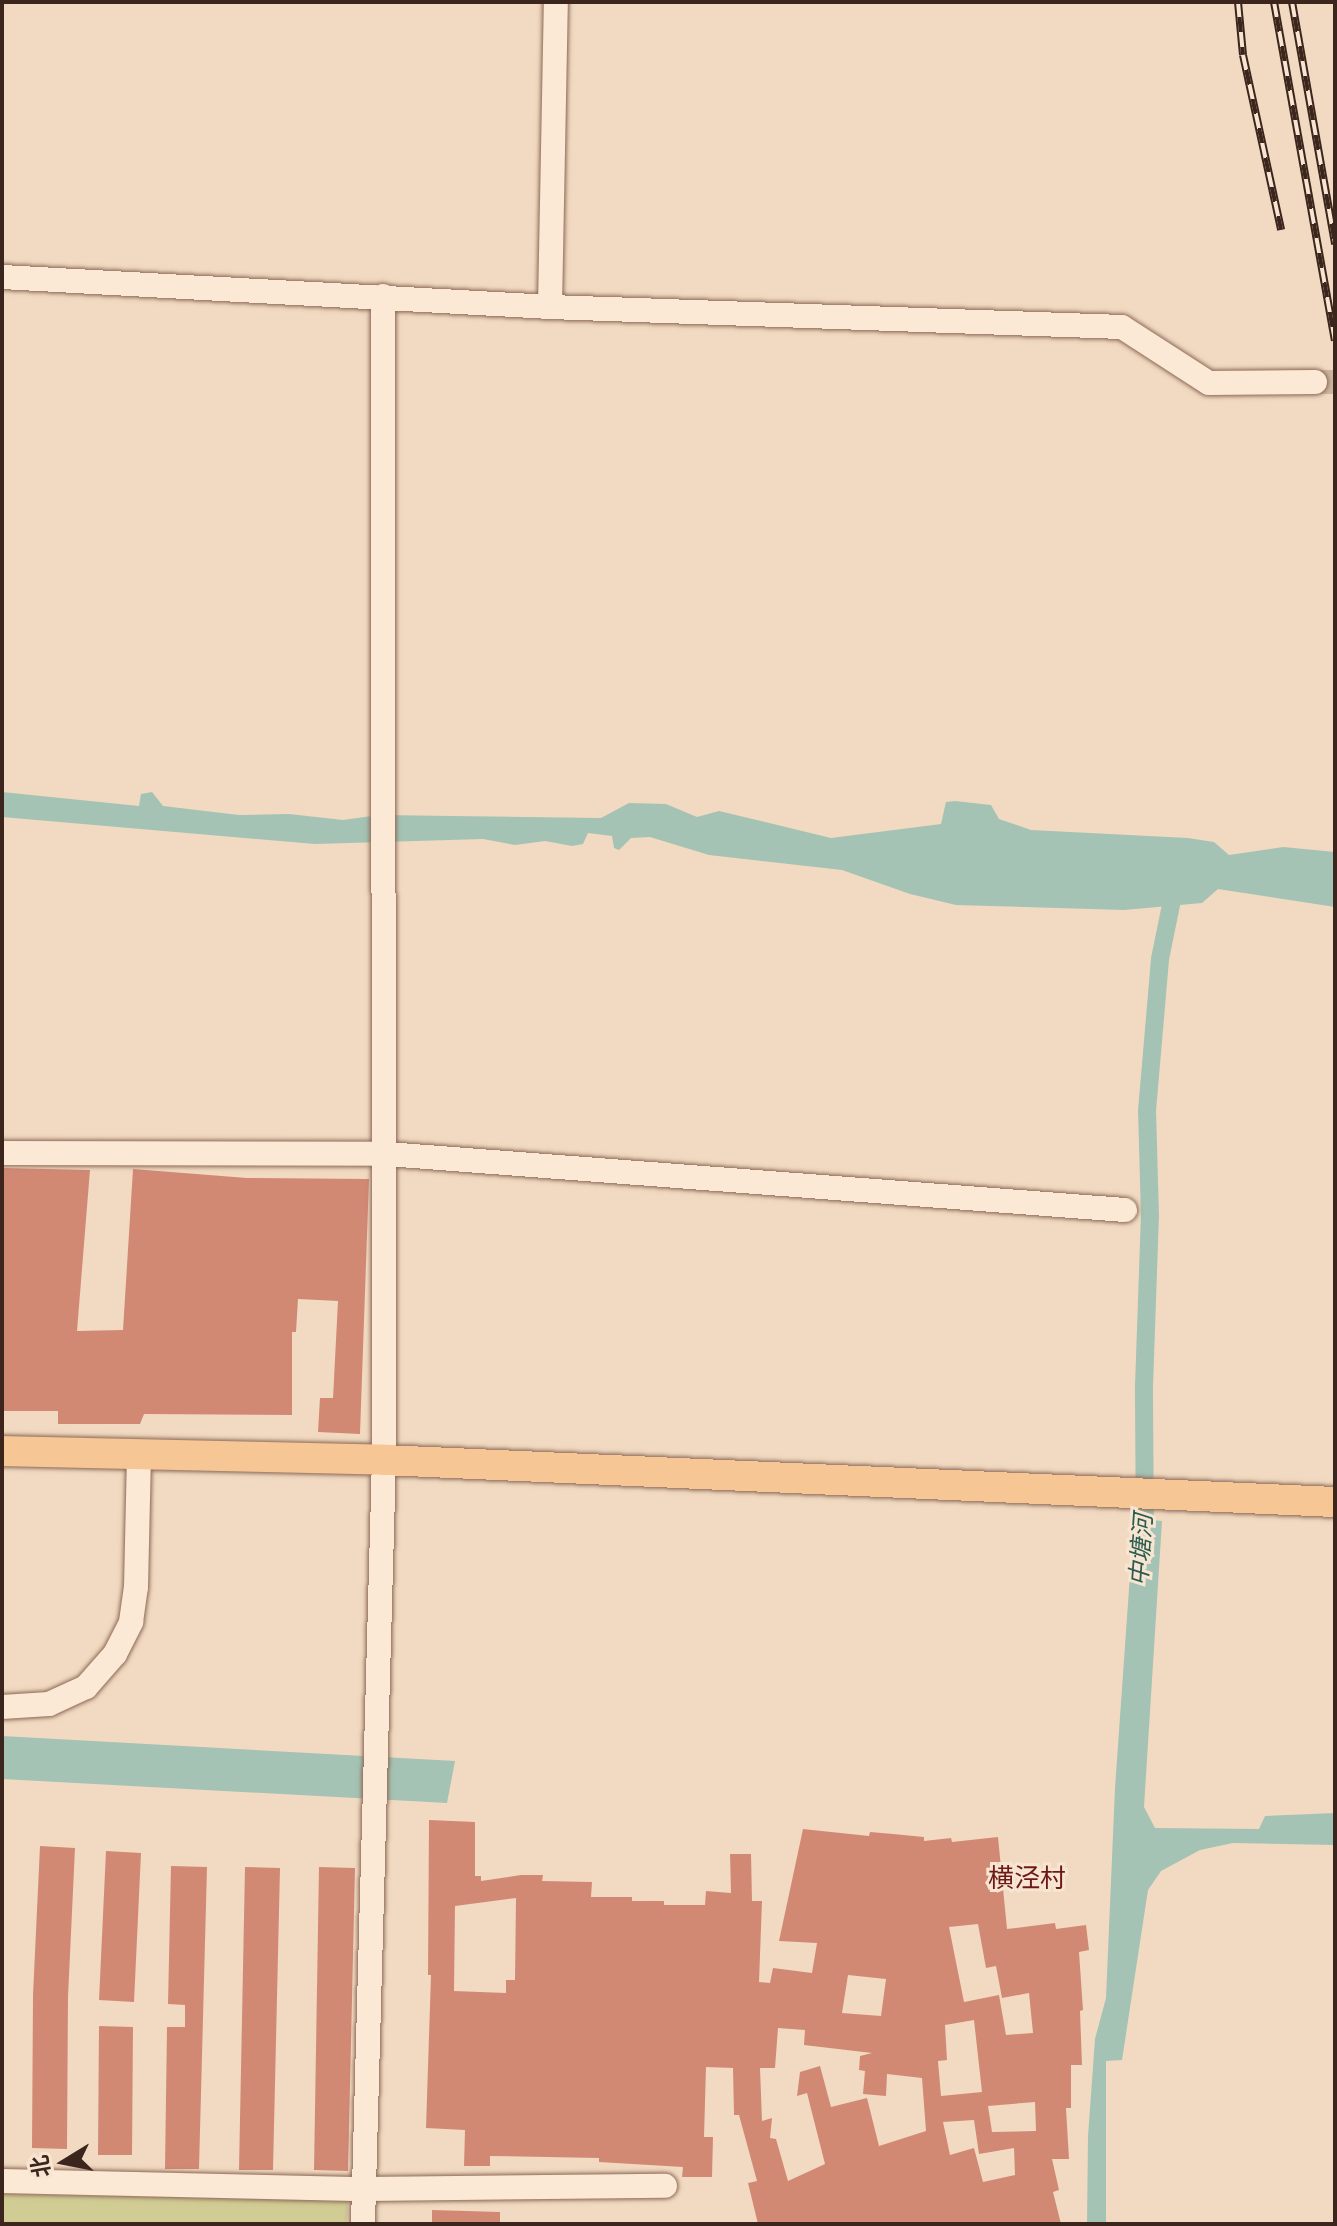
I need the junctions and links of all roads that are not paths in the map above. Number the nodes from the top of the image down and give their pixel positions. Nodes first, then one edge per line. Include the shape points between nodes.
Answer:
1 (556, 2) edge
2 (2, 277) edge
3 (383, 296) junction
4 (550, 307) junction
5 (1315, 382) tunnel mouth
6 (2, 1153) edge
7 (387, 1154) junction
8 (1125, 1210) dead end
9 (2, 1451) edge
10 (139, 1454) junction
11 (384, 1460) junction
12 (1335, 1502) edge
13 (2, 1707) edge
14 (2, 2181) edge
15 (665, 2186) dead end
16 (365, 2189) junction
17 (363, 2224) edge

1 - 4 street
2 - 3 street
3 - 4 street
3 - 7 street
4 - 5 street via 1122,327 1209,383
6 - 7 street
7 - 8 street
7 - 11 street
9 - 10 main road
10 - 11 main road
10 - 13 street via 136,1587 131,1622 115,1654 86,1687 49,1704
11 - 12 main road
11 - 16 street
14 - 16 street
15 - 16 street
16 - 17 street

